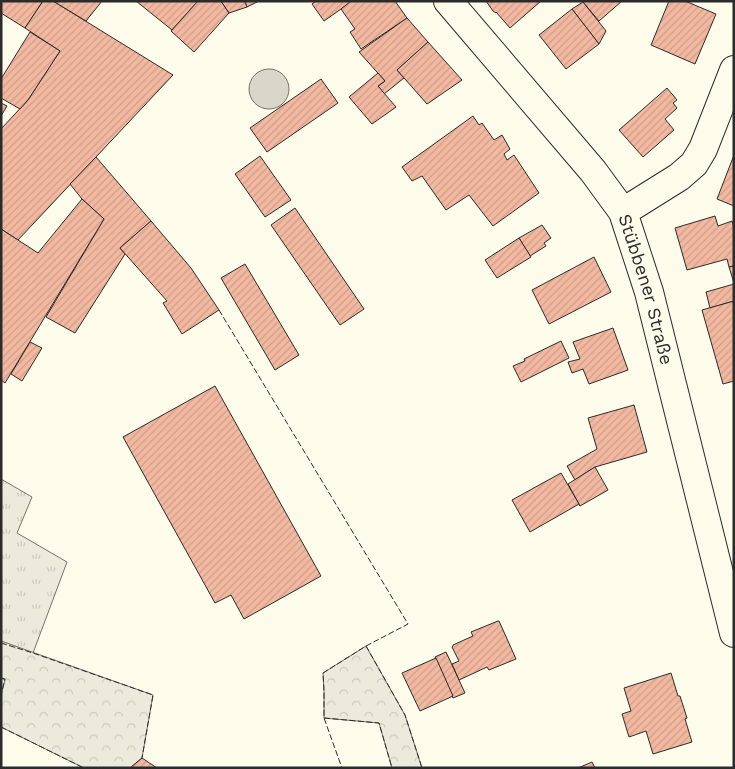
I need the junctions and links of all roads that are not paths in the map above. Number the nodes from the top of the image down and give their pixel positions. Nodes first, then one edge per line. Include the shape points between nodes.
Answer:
1 (448, 1) edge
2 (734, 70) edge
3 (623, 212) junction
4 (734, 633) edge

1 - 3 street, Stübbener Straße via 593,170
2 - 3 street via 694,164
3 - 4 street, Stübbener Straße via 649,292

